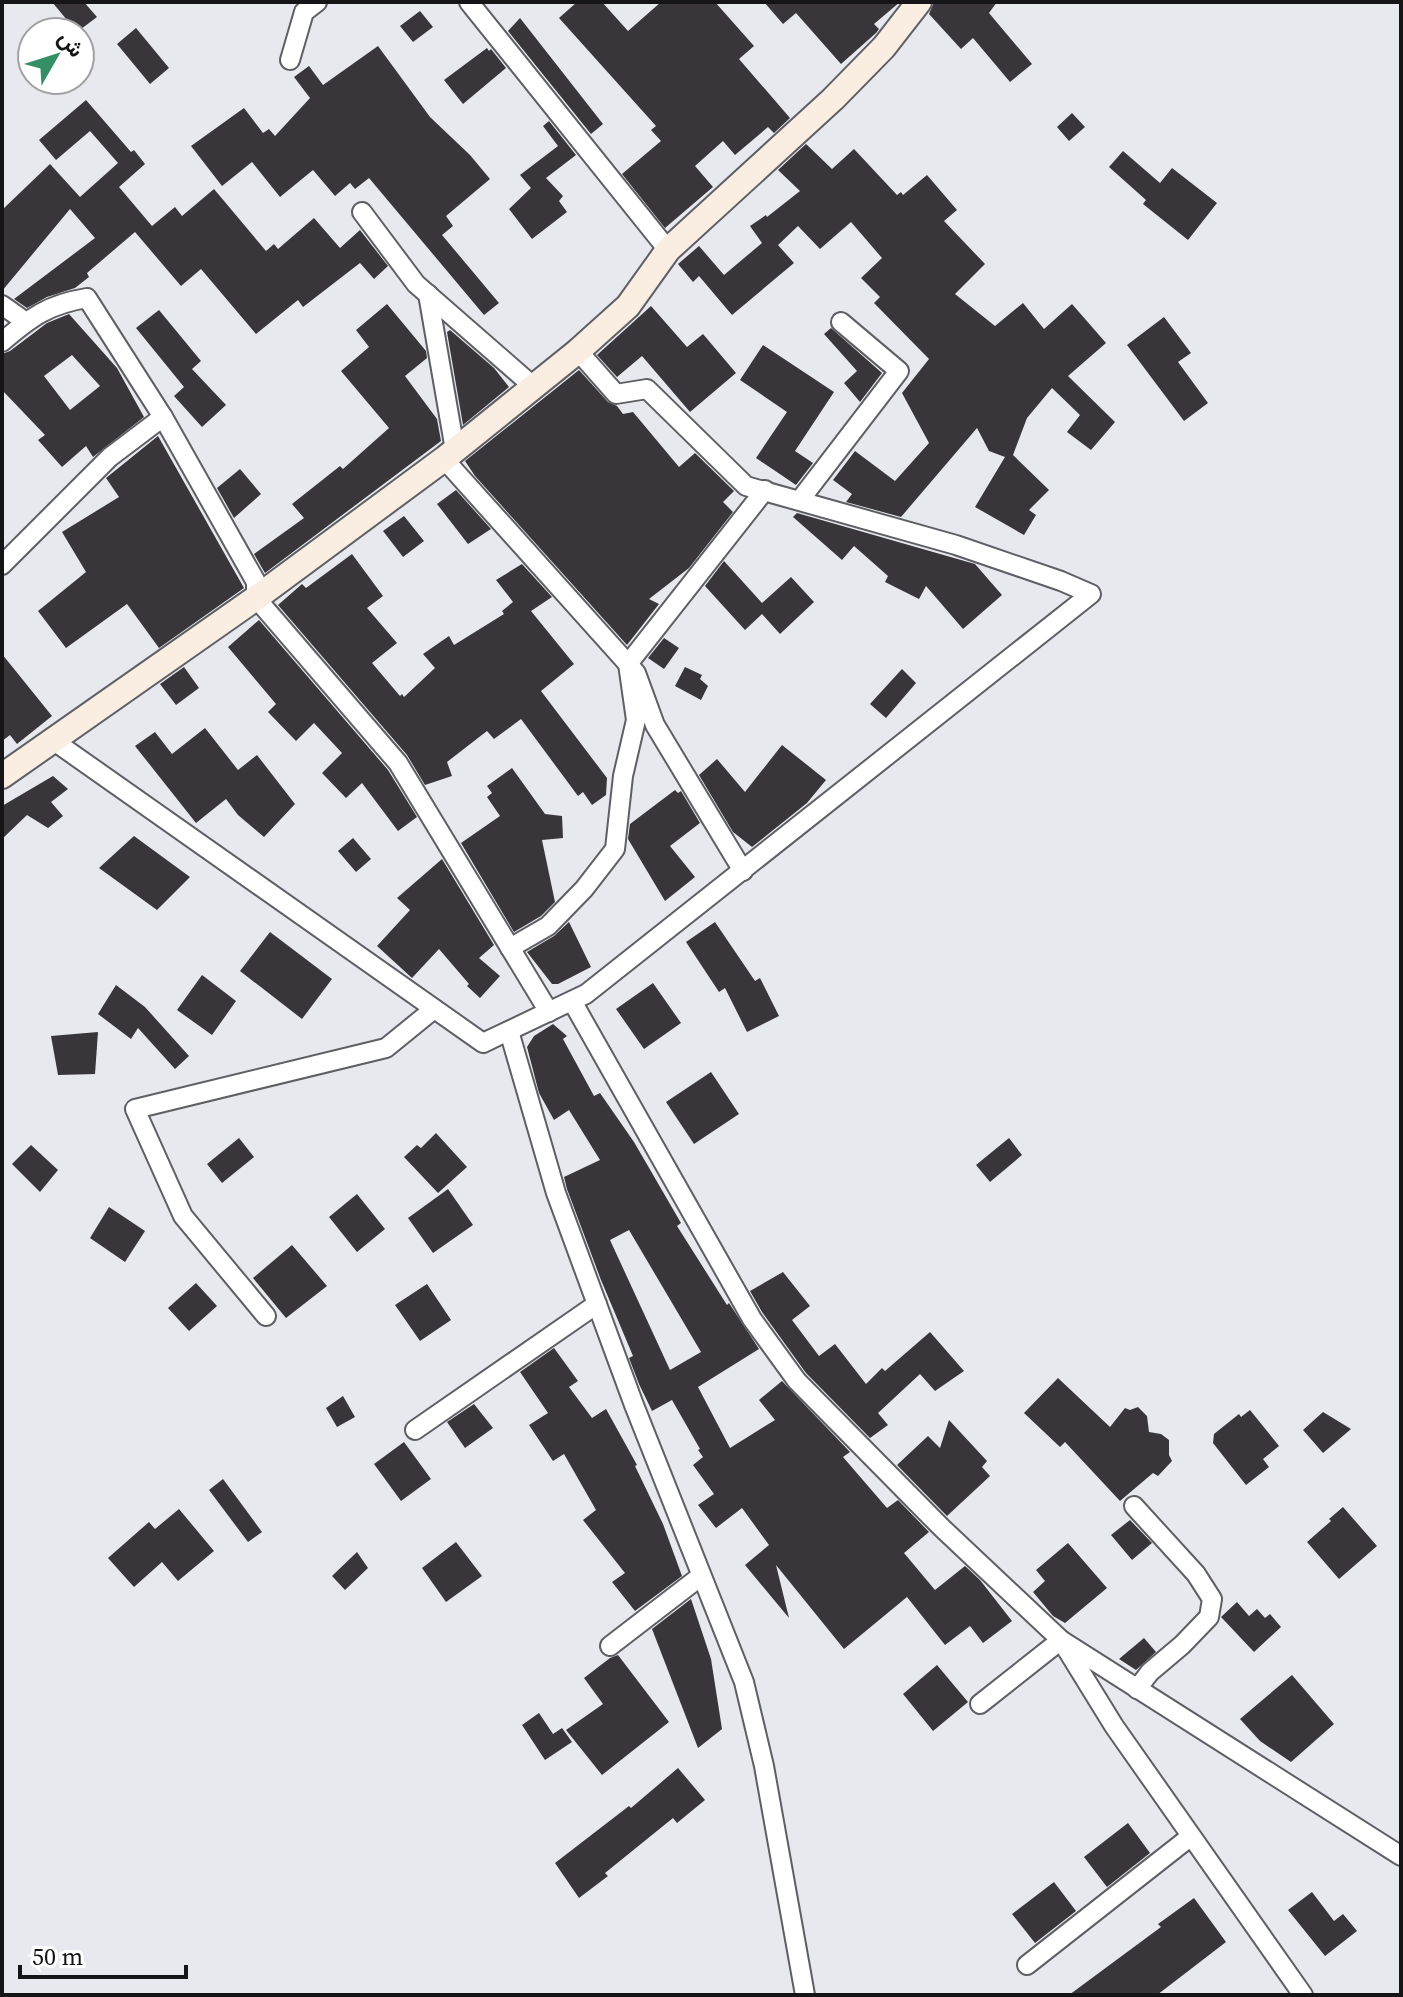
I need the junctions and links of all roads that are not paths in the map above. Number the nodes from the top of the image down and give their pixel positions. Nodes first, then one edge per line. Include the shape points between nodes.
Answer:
1 (317, 2) edge
2 (469, 2) edge
3 (919, 2) edge
4 (290, 60) dead end
5 (362, 212) dead end
6 (668, 250) junction
7 (428, 294) junction
8 (2, 305) edge
9 (26, 322) junction
10 (841, 322) dead end
11 (2, 342) edge
12 (578, 351) junction
13 (534, 387) junction
14 (163, 417) junction
15 (450, 454) junction
16 (765, 490) junction
17 (800, 500) junction
18 (2, 565) edge
19 (256, 598) junction
20 (628, 664) junction
21 (54, 741) junction
22 (2, 776) edge
23 (743, 871) junction
24 (510, 948) junction
25 (572, 1001) junction
26 (434, 1009) junction
27 (549, 1012) junction
28 (509, 1031) junction
29 (597, 1304) junction
30 (266, 1316) dead end
31 (415, 1430) dead end
32 (1134, 1506) dead end
33 (701, 1576) junction
34 (1061, 1640) junction
35 (610, 1646) dead end
36 (1137, 1689) junction
37 (980, 1704) dead end
38 (1190, 1837) junction
39 (1401, 1856) edge
40 (1027, 1965) dead end
41 (805, 1995) edge
42 (1303, 1995) edge

1 - 4 street via 304,12
2 - 6 street
3 - 6 street via 833,99
5 - 7 street
6 - 12 street via 628,306
7 - 13 street
7 - 15 street
8 - 9 street
9 - 11 street
9 - 14 street via 59,302 87,298
10 - 17 street via 899,371
12 - 13 street
12 - 16 street via 616,394 647,389 746,486
13 - 15 street
14 - 18 street via 110,457
14 - 19 street via 256,582
15 - 19 street
15 - 20 street
16 - 17 street
16 - 20 street
17 - 23 street via 956,545 1091,594
19 - 21 street
19 - 24 street via 398,763
20 - 23 street via 655,725
20 - 24 street via 636,720 615,849 548,926
21 - 22 street
21 - 26 street
23 - 25 street
24 - 27 street
25 - 27 street
25 - 34 street via 752,1319 797,1381
26 - 28 street via 483,1043
26 - 30 street via 386,1048 135,1109 183,1216
27 - 28 street
28 - 29 street via 556,1193
29 - 31 street
29 - 33 street
32 - 36 street via 1212,1599 1209,1617
33 - 35 street
33 - 41 street via 744,1682
34 - 36 street
34 - 37 street
34 - 38 street
36 - 39 street
38 - 40 street
38 - 42 street

